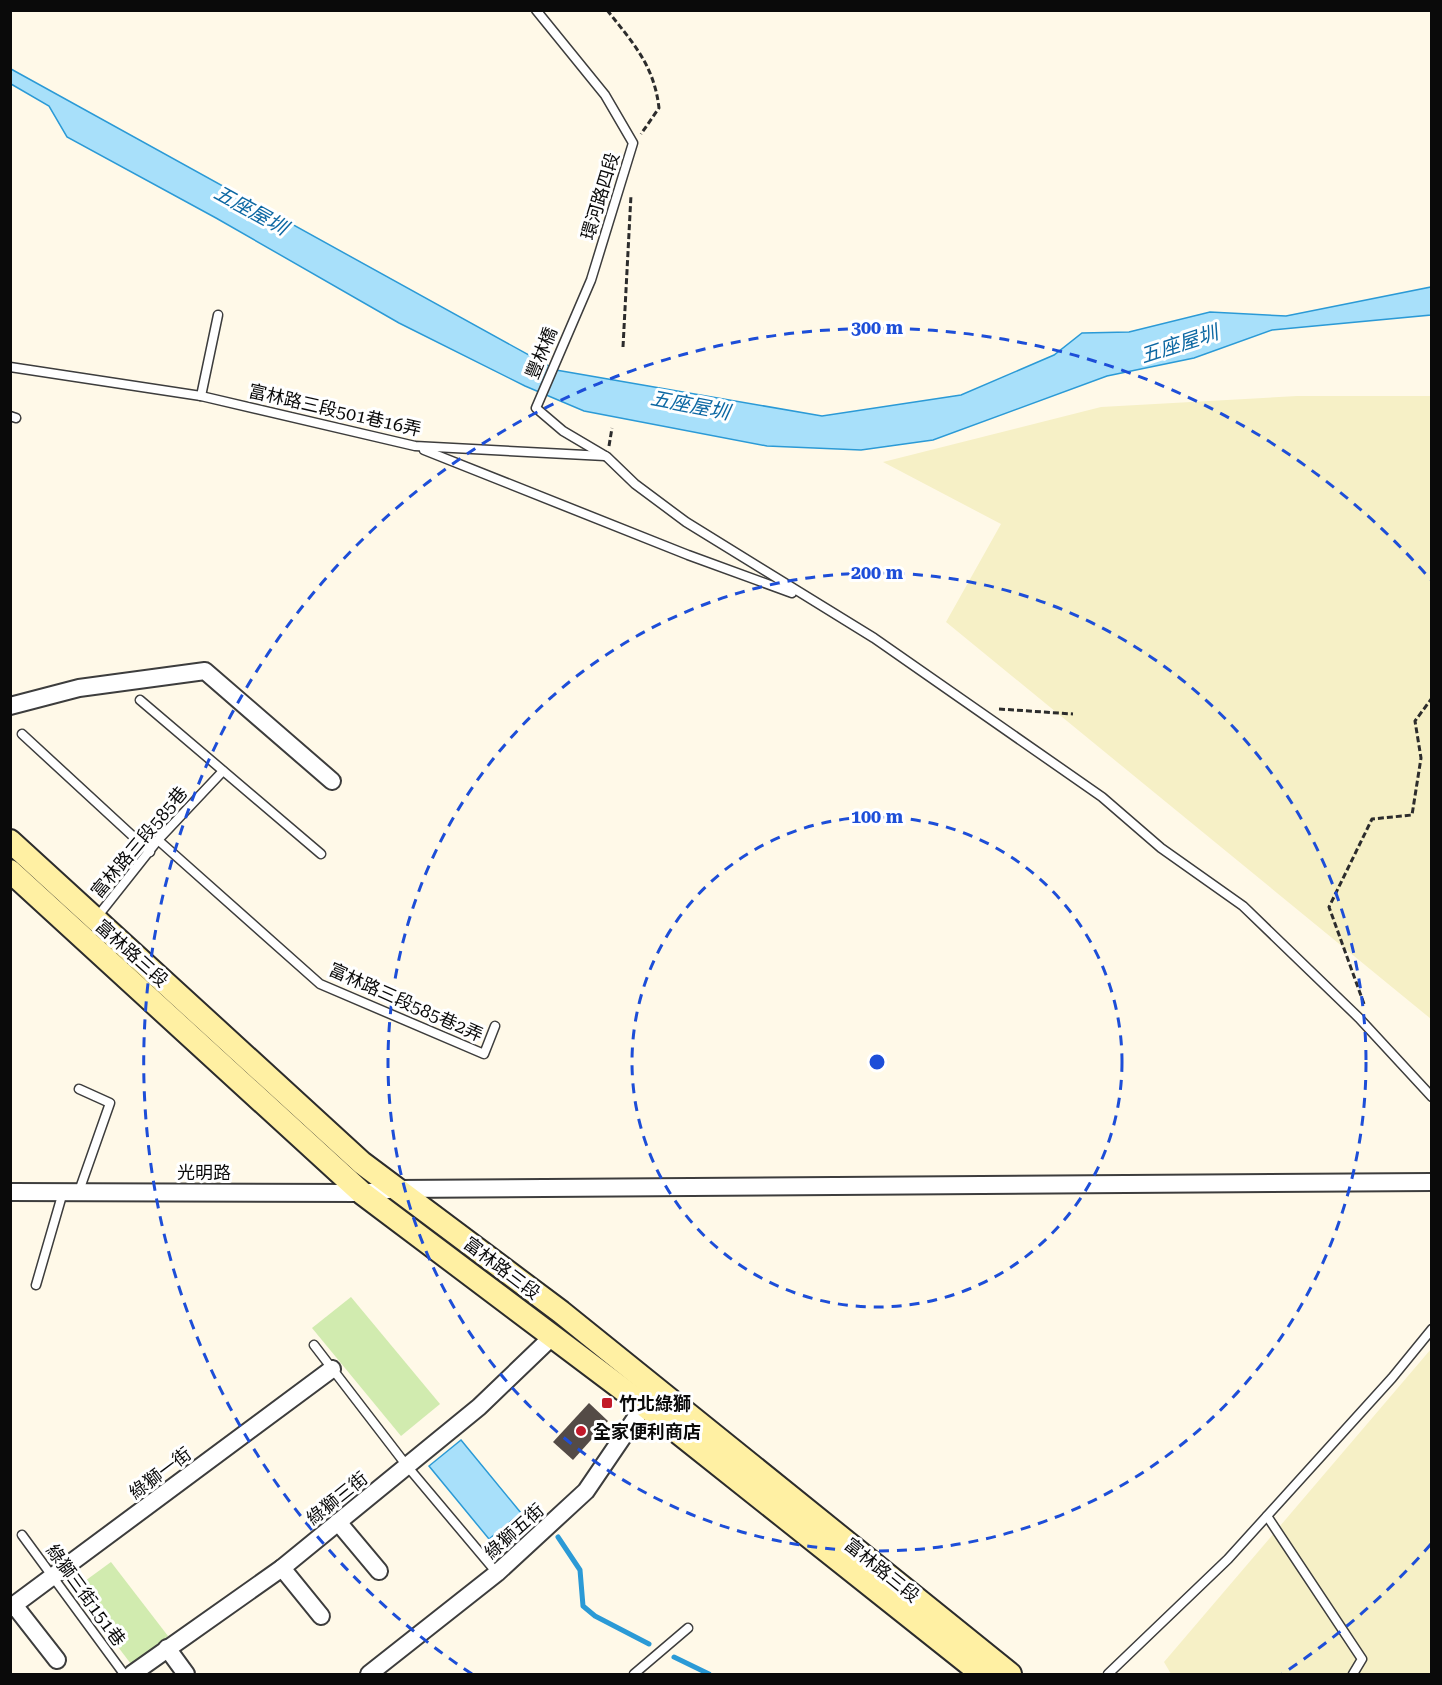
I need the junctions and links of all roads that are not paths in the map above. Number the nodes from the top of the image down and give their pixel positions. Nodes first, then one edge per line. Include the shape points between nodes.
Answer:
1 (536, 10) edge
2 (576, 311) joint
3 (218, 315) dead end
4 (10, 367) edge
5 (201, 396) junction
6 (415, 446) junction
7 (607, 457) junction
8 (808, 598) junction
9 (140, 700) dead end
10 (10, 706) edge
11 (22, 734) dead end
12 (223, 771) junction
13 (332, 781) dead end
14 (158, 840) junction
15 (10, 841) edge
16 (150, 852) junction
17 (321, 854) dead end
18 (10, 871) edge
19 (87, 927) junction
20 (495, 1026) dead end
21 (79, 1089) dead end
22 (1431, 1097) edge
23 (1431, 1182) edge
24 (397, 1189) junction
25 (71, 1191) junction
26 (10, 1192) edge
27 (362, 1193) junction
28 (36, 1285) dead end
29 (1431, 1329) edge
30 (554, 1335) junction
31 (314, 1345) dead end
32 (332, 1369) junction
33 (651, 1397) junction
34 (407, 1466) junction
35 (1267, 1516) junction
36 (338, 1522) junction
37 (22, 1535) dead end
38 (282, 1568) junction
39 (379, 1571) dead end
40 (497, 1573) junction
41 (52, 1578) junction
42 (12, 1606) edge
43 (321, 1617) dead end
44 (688, 1628) dead end
45 (167, 1648) junction
46 (57, 1660) dead end
47 (124, 1674) edge
48 (132, 1674) edge
49 (186, 1674) edge
50 (369, 1674) edge
51 (634, 1674) edge
52 (982, 1674) edge
53 (1010, 1674) edge
54 (1108, 1674) edge
55 (1353, 1674) edge

1 - 2 lane, 環河路四段 via 605,95 633,142 591,280
2 - 7 lane, 豐林橋 via 536,408 564,431
3 - 5 lane
4 - 5 lane, 富林路三段501巷16弄
5 - 6 lane, 富林路三段501巷16弄
6 - 7 lane, 富林路三段501巷16弄
6 - 8 lane via 688,555
7 - 8 lane via 635,484 686,522
8 - 22 lane via 874,638 1102,797 1161,848 1243,906 1359,1018
9 - 12 lane
10 - 13 street via 79,688 205,671
11 - 16 lane
12 - 14 lane, 富林路三段585巷
12 - 17 lane
14 - 16 lane, 富林路三段585巷
14 - 20 lane, 富林路三段585巷2弄 via 321,984 484,1054
15 - 19 main road, 富林路三段
16 - 19 lane, 富林路三段585巷
18 - 19 main road, 富林路三段
19 - 24 main road, 富林路三段
19 - 27 main road, 富林路三段
21 - 25 lane via 110,1103
23 - 24 street, 光明路
24 - 27 street, 光明路
24 - 33 main road, 富林路三段 via 561,1312
25 - 26 street, 光明路
25 - 27 street, 光明路
25 - 28 lane
27 - 30 main road, 富林路三段
29 - 35 lane
30 - 33 main road, 富林路三段
30 - 34 street, 綠獅三街 via 480,1407
31 - 32 lane
32 - 34 lane
32 - 41 street, 綠獅一街
33 - 40 street, 綠獅五街 via 586,1491
33 - 52 main road, 富林路三段
33 - 53 main road, 富林路三段
34 - 36 street, 綠獅三街
34 - 40 lane
35 - 54 lane via 1228,1559
35 - 55 lane via 1362,1659
36 - 38 street, 綠獅三街
36 - 39 street
37 - 41 lane, 綠獅三街151巷
38 - 43 street
38 - 45 street, 綠獅三街
40 - 50 street, 綠獅五街
41 - 42 street, 綠獅一街
41 - 47 lane, 綠獅三街151巷
42 - 46 street
44 - 51 lane
45 - 48 street, 綠獅三街
45 - 49 street

